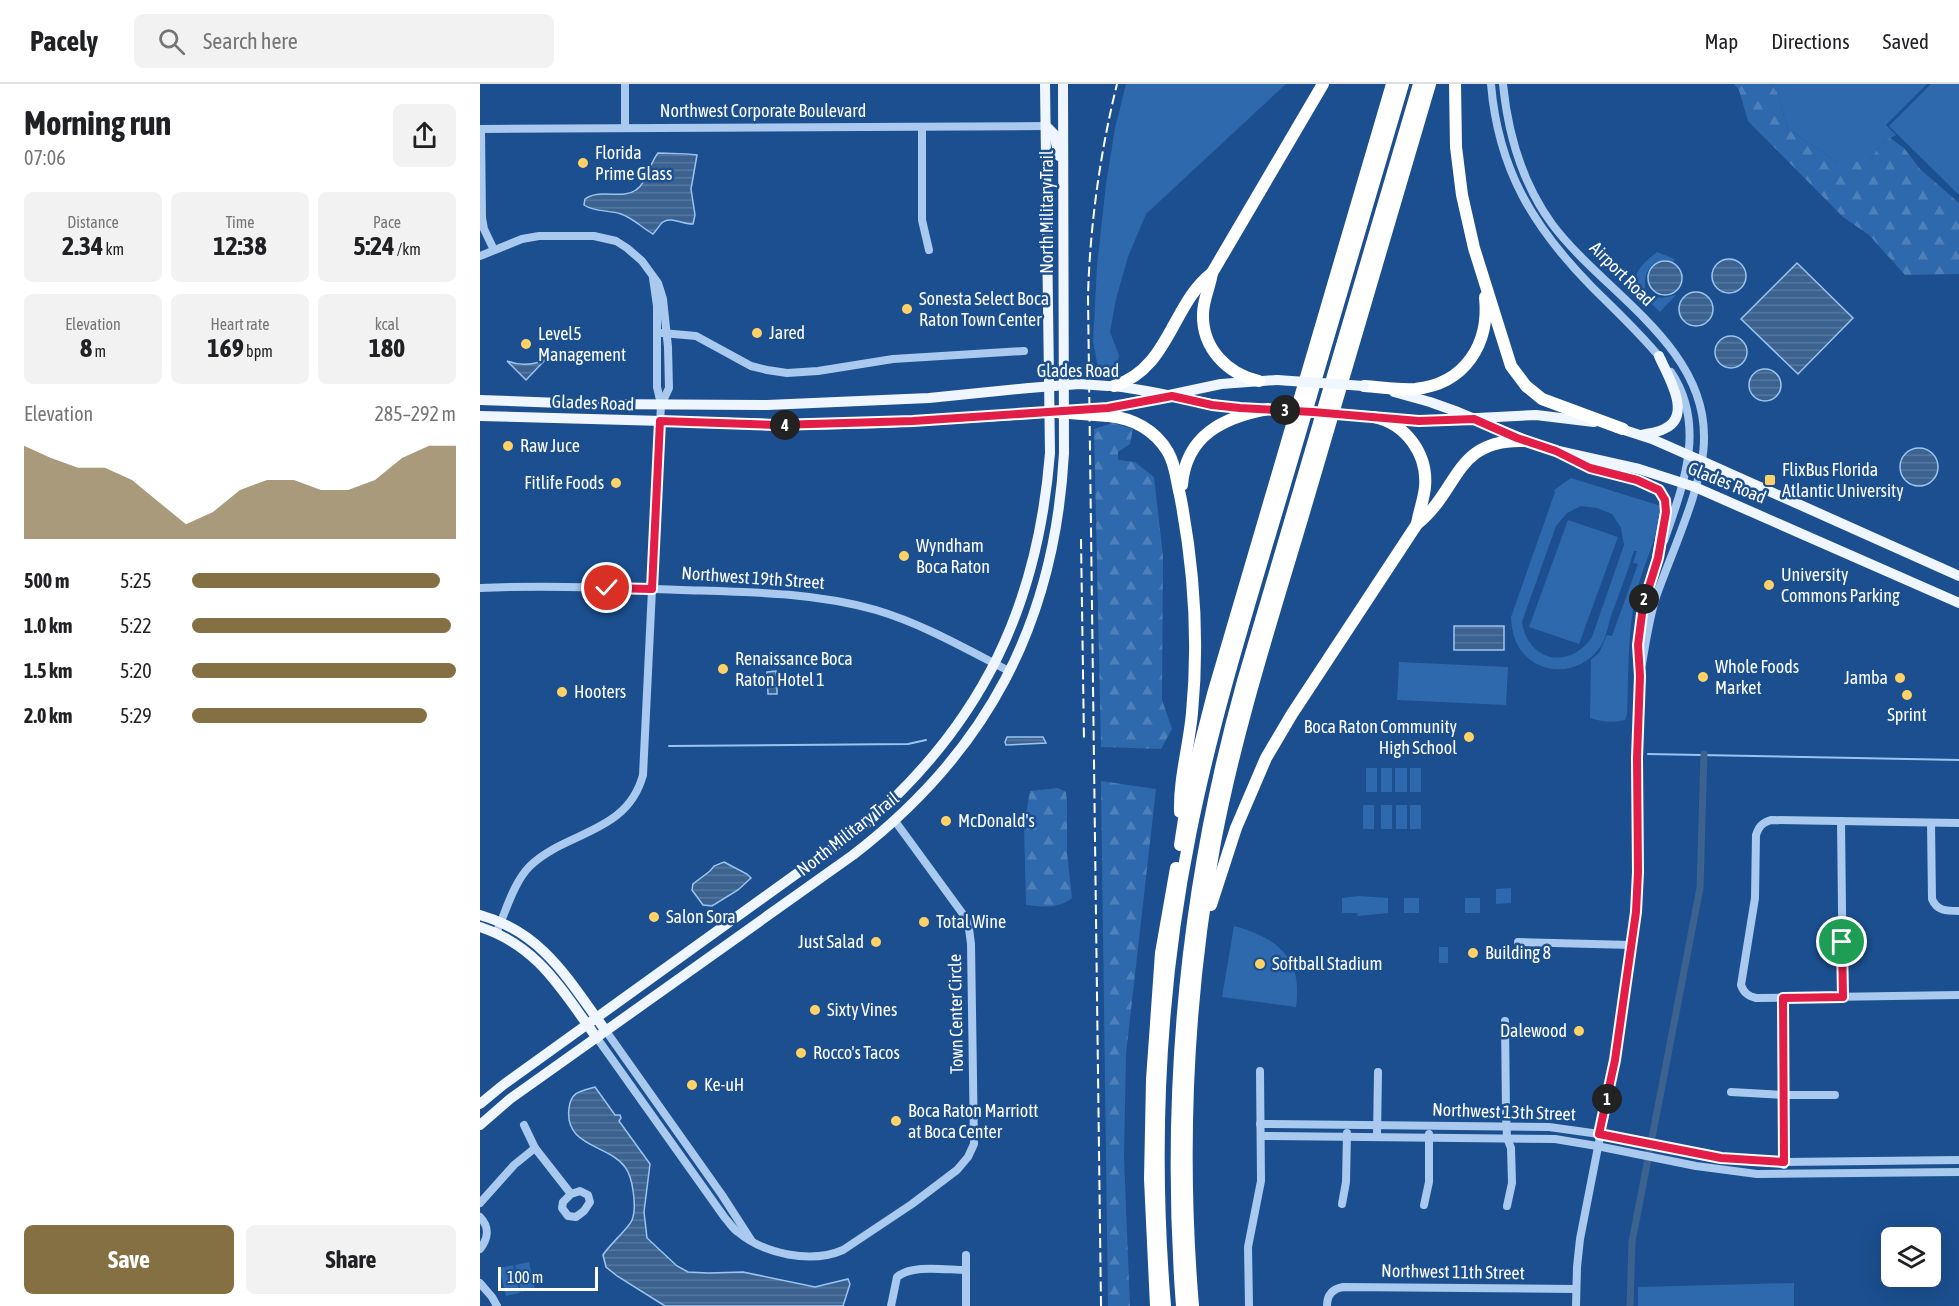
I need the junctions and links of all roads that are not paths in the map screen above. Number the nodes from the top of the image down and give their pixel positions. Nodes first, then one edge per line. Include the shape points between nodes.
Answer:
1 (625, 84) edge
2 (1045, 84) edge
3 (1063, 84) edge
4 (1323, 84) edge
5 (1392, 84) edge
6 (1403, 84) edge
7 (1419, 84) edge
8 (1430, 84) edge
9 (1455, 84) edge
10 (1491, 84) edge
11 (1503, 84) edge
12 (922, 126) junction
13 (1046, 126) junction
14 (625, 128) junction
15 (480, 129) edge
16 (1064, 180) junction
17 (494, 250) junction
18 (929, 250) dead end
19 (480, 256) edge
20 (1212, 273) junction
21 (1483, 275) junction
22 (653, 278) junction
23 (664, 333) junction
24 (1024, 351) dead end
25 (1659, 356) junction
26 (1259, 381) junction
27 (1111, 386) junction
28 (1364, 386) junction
29 (1172, 396) junction
30 (480, 400) edge
31 (661, 404) junction
32 (1268, 409) junction
33 (1056, 412) joint
34 (1108, 412) junction
35 (480, 416) edge
36 (1374, 417) junction
37 (1474, 419) junction
38 (660, 421) junction
39 (1623, 429) junction
40 (1641, 435) junction
41 (1525, 441) junction
42 (1556, 451) junction
43 (1689, 456) junction
44 (1702, 461) junction
45 (1684, 483) junction
46 (1695, 487) junction
47 (1183, 510) junction
48 (1417, 524) junction
49 (1658, 558) junction
50 (1959, 576) edge
51 (480, 588) edge
52 (652, 589) junction
53 (1959, 603) edge
54 (995, 664) junction
55 (1009, 671) junction
56 (1640, 676) junction
57 (895, 821) junction
58 (1841, 821) junction
59 (1931, 823) junction
60 (1959, 824) edge
61 (1181, 840) junction
62 (798, 874) junction
63 (779, 887) junction
64 (787, 902) junction
65 (1959, 911) edge
66 (480, 915) edge
67 (760, 921) junction
68 (480, 927) edge
69 (499, 928) junction
70 (1518, 942) dead end
71 (1200, 944) junction
72 (1632, 945) junction
73 (1959, 995) edge
74 (1843, 997) junction
75 (1783, 998) junction
76 (591, 1021) junction
77 (1505, 1021) dead end
78 (606, 1031) junction
79 (597, 1038) junction
80 (1260, 1071) dead end
81 (1378, 1072) dead end
82 (1731, 1092) dead end
83 (1785, 1095) junction
84 (1835, 1095) dead end
85 (480, 1104) edge
86 (1260, 1124) junction
87 (480, 1125) edge
88 (524, 1125) dead end
89 (1347, 1125) junction
90 (1377, 1125) junction
91 (1430, 1125) junction
92 (1507, 1126) junction
93 (1599, 1134) junction
94 (1261, 1136) junction
95 (1346, 1137) junction
96 (1377, 1137) junction
97 (1429, 1138) junction
98 (1508, 1138) junction
99 (1597, 1146) junction
100 (535, 1148) junction
101 (1959, 1160) edge
102 (1784, 1162) junction
103 (1959, 1172) edge
104 (1784, 1174) junction
105 (571, 1194) dead end
106 (480, 1203) edge
107 (1342, 1204) dead end
108 (1424, 1205) dead end
109 (1507, 1206) dead end
110 (480, 1217) edge
111 (751, 1240) junction
112 (480, 1250) edge
113 (966, 1255) dead end
114 (966, 1270) junction
115 (480, 1283) edge
116 (1576, 1289) junction
117 (497, 1306) edge
118 (891, 1306) edge
119 (966, 1306) edge
120 (1156, 1306) edge
121 (1165, 1306) edge
122 (1182, 1306) edge
123 (1192, 1306) edge
124 (1249, 1306) edge
125 (1328, 1306) edge
126 (1576, 1306) edge

1 - 14 street
2 - 13 main road, North Military Trail
3 - 16 main road, North Military Trail
4 - 20 highway
5 - 61 highway via 1210,702
6 - 121 highway via 1221,703 1190,838 1162,1062 1160,1203
7 - 122 highway via 1243,681 1206,834 1189,947 1178,1078 1176,1200
8 - 71 highway via 1247,704 1217,832
9 - 21 highway via 1462,195
10 - 25 street, Airport Road via 1504,153 1534,219 1577,272
11 - 44 street, Airport Road via 1518,156 1548,217 1576,252 1668,344 1691,378 1704,423
12 - 13 street, Northwest Corporate Boulevard
12 - 14 street, Northwest Corporate Boulevard
12 - 18 street via 922,220
13 - 16 main road via 1054,134
13 - 54 main road, North Military Trail via 1050,453 1047,490 1030,573
14 - 15 street, Northwest Corporate Boulevard
15 - 17 street via 482,218
16 - 55 main road, North Military Trail via 1062,493 1046,579 1032,622
17 - 19 street
17 - 22 street via 534,236 601,237 627,248
20 - 26 highway via 1203,314 1209,343 1231,370
20 - 27 highway via 1200,282 1150,364 1129,380
21 - 28 highway via 1484,329 1477,349 1459,371 1422,388
21 - 39 highway via 1509,360 1526,386 1548,402
22 - 23 street via 663,299
22 - 31 street
23 - 24 street via 696,336 751,366 787,373 881,360
23 - 31 street via 669,388
25 - 40 main road via 1676,396 1678,412 1668,428
25 - 43 street, Airport Road via 1685,400
26 - 28 main road, Glades Road, bridge
26 - 29 main road, Glades Road via 1221,384
27 - 29 main road, Glades Road
27 - 31 main road, Glades Road, bridge via 1079,384 842,403
28 - 37 main road, Glades Road via 1430,402
29 - 32 main road, Glades Road via 1212,405
29 - 34 main road, Glades Road
30 - 31 main road, Glades Road
31 - 38 street
32 - 36 main road, Glades Road, bridge
32 - 47 highway via 1225,421 1198,442 1184,471
33 - 34 highway, bridge
33 - 38 main road, Glades Road, bridge via 837,424
34 - 47 highway via 1137,423 1162,443 1176,470
35 - 38 main road, Glades Road
36 - 37 main road, Glades Road via 1419,421
36 - 48 highway via 1399,428 1420,454 1425,483
37 - 39 main road, Glades Road via 1549,416
37 - 41 main road, Glades Road
38 - 52 street
39 - 40 main road, Glades Road
40 - 43 main road, Glades Road
41 - 42 main road, Glades Road
41 - 48 highway via 1496,443 1473,454 1430,514
42 - 45 main road, Glades Road
42 - 49 main road via 1590,468 1653,486 1661,493 1666,507
43 - 44 main road, Glades Road
43 - 45 street, Airport Road
44 - 46 street, Airport Road
44 - 50 main road, Glades Road
45 - 46 main road, Glades Road
45 - 49 street, Airport Road
46 - 53 main road, Glades Road
46 - 56 street, Airport Road via 1654,603
47 - 61 highway via 1195,636 1192,711 1179,796
48 - 71 highway via 1266,758 1230,845
49 - 56 street, Airport Road via 1640,620
51 - 52 street, Northwest 19th Street
52 - 54 street, Northwest 19th Street via 781,593 842,602 909,622
52 - 69 street via 641,780 609,822 530,867 519,881
54 - 55 street, Northwest 19th Street
54 - 62 main road, North Military Trail via 959,724 912,781 867,823
55 - 57 main road, North Military Trail via 965,744
56 - 72 street via 1638,888
57 - 64 main road, North Military Trail
57 - 111 street, Town Center Circle via 968,921 975,1138 972,1149 957,1170 843,1250 823,1256 796,1256
58 - 59 street
58 - 74 street
58 - 75 street via 1771,820 1758,828 1755,898 1741,985 1749,997
59 - 60 street
59 - 65 street via 1932,899 1940,910
61 - 120 highway via 1161,954 1152,1080 1150,1187
62 - 63 main road, North Military Trail
62 - 64 main road
63 - 67 main road
63 - 76 main road, North Military Trail
64 - 67 main road, North Military Trail
66 - 69 main road
67 - 78 main road, North Military Trail
68 - 69 main road
69 - 76 main road via 536,958
70 - 72 street
71 - 123 highway via 1187,1116
72 - 93 street via 1615,1060
73 - 74 street
74 - 75 street
75 - 83 street
76 - 78 main road
76 - 79 main road
76 - 85 main road, North Military Trail
77 - 92 street
78 - 79 main road, North Military Trail
78 - 111 street
79 - 87 main road, North Military Trail
79 - 111 street, Town Center Circle via 725,1218
80 - 86 street
81 - 90 street
82 - 83 street
83 - 84 street
83 - 102 street
86 - 89 street, Northwest 13th Street
86 - 94 street
88 - 100 street
89 - 90 street, Northwest 13th Street
89 - 95 street
90 - 91 street, Northwest 13th Street
90 - 96 street
91 - 92 street, Northwest 13th Street
91 - 97 street
92 - 93 street, Northwest 13th Street
92 - 98 street
93 - 99 street
93 - 102 street, Northwest 13th Street via 1721,1158
94 - 95 street, Northwest 13th Street
94 - 124 street via 1262,1181 1248,1247
95 - 96 street, Northwest 13th Street
95 - 107 street
96 - 97 street, Northwest 13th Street
97 - 98 street, Northwest 13th Street
97 - 108 street via 1429,1182
98 - 99 street, Northwest 13th Street via 1555,1139
98 - 109 street via 1512,1183
99 - 104 street, Northwest 13th Street via 1726,1171
99 - 116 street via 1580,1239
100 - 105 street
100 - 106 street
101 - 102 street, Northwest 13th Street
102 - 104 street
103 - 104 street, Northwest 13th Street
110 - 112 street via 487,1234
113 - 114 street
114 - 118 street via 905,1271 897,1277
114 - 119 street
115 - 117 street
116 - 125 street, Northwest 11th Street via 1343,1287 1331,1293
116 - 126 street

